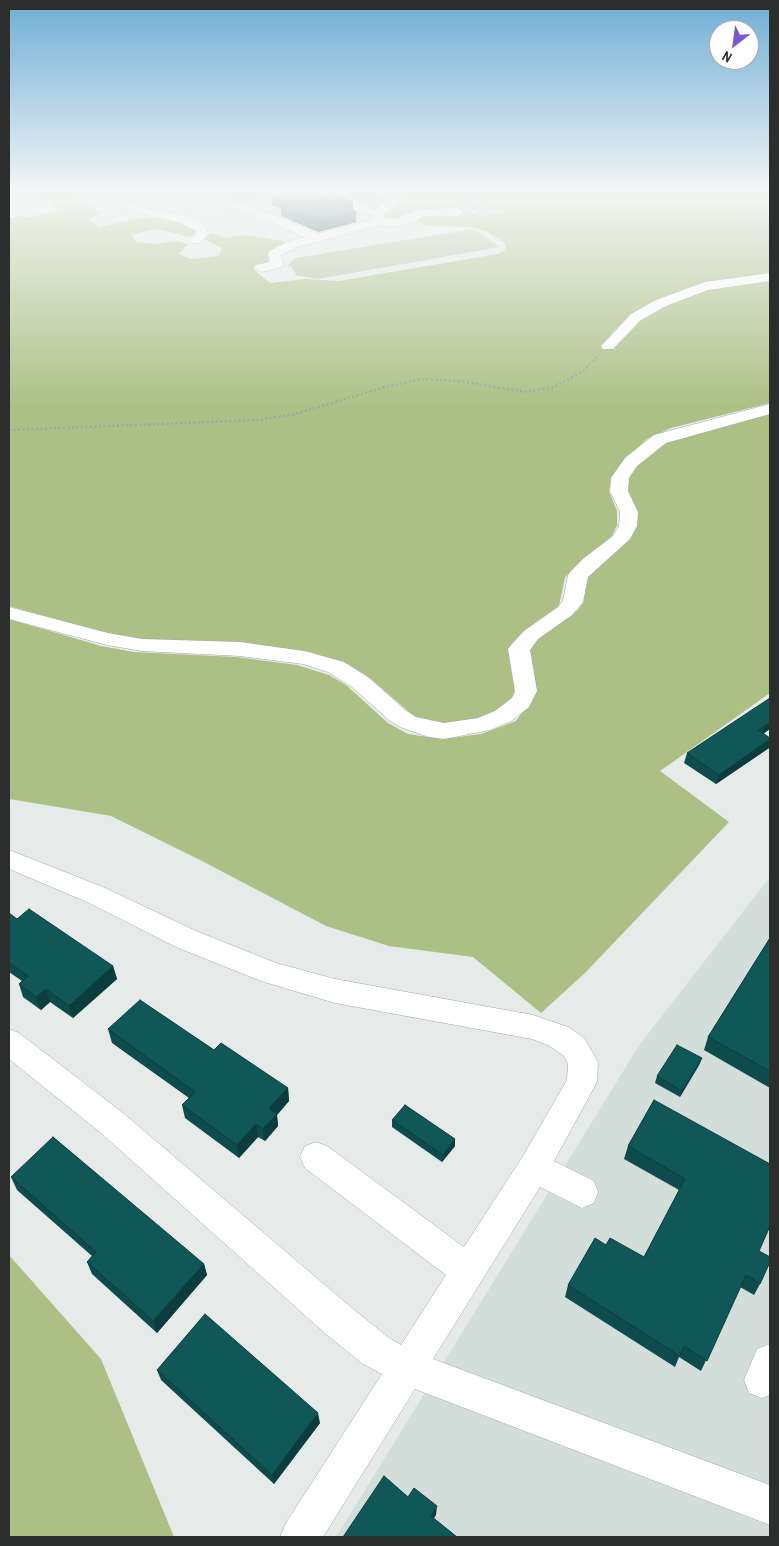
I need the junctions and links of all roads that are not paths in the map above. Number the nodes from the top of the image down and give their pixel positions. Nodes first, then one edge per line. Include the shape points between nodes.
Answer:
1 (276, 264) edge
2 (260, 268) dead end
3 (770, 277) edge
4 (608, 346) road end
5 (770, 409) edge
6 (9, 613) edge
7 (9, 859) edge
8 (9, 1042) edge
9 (316, 1157) dead end
10 (534, 1167) junction
11 (582, 1192) dead end
12 (469, 1271) junction
13 (408, 1368) junction
14 (770, 1505) edge
15 (300, 1537) edge

1 - 2 street
3 - 4 street via 705,286 661,303 636,317
5 - 6 street via 660,439 630,462 620,478 619,492 629,512 628,526 621,538 578,575 573,602 565,612 532,635 519,649 526,691 520,702 503,716 482,725 444,731 408,722 360,682 336,667 304,658 240,649 142,645
7 - 10 street via 94,894 186,939 271,973 335,991 533,1027 558,1036 574,1047 583,1062 582,1082
8 - 13 street via 112,1123 347,1328 376,1351
9 - 12 street
10 - 11 street
10 - 12 street
12 - 13 street
13 - 14 street
13 - 15 street

